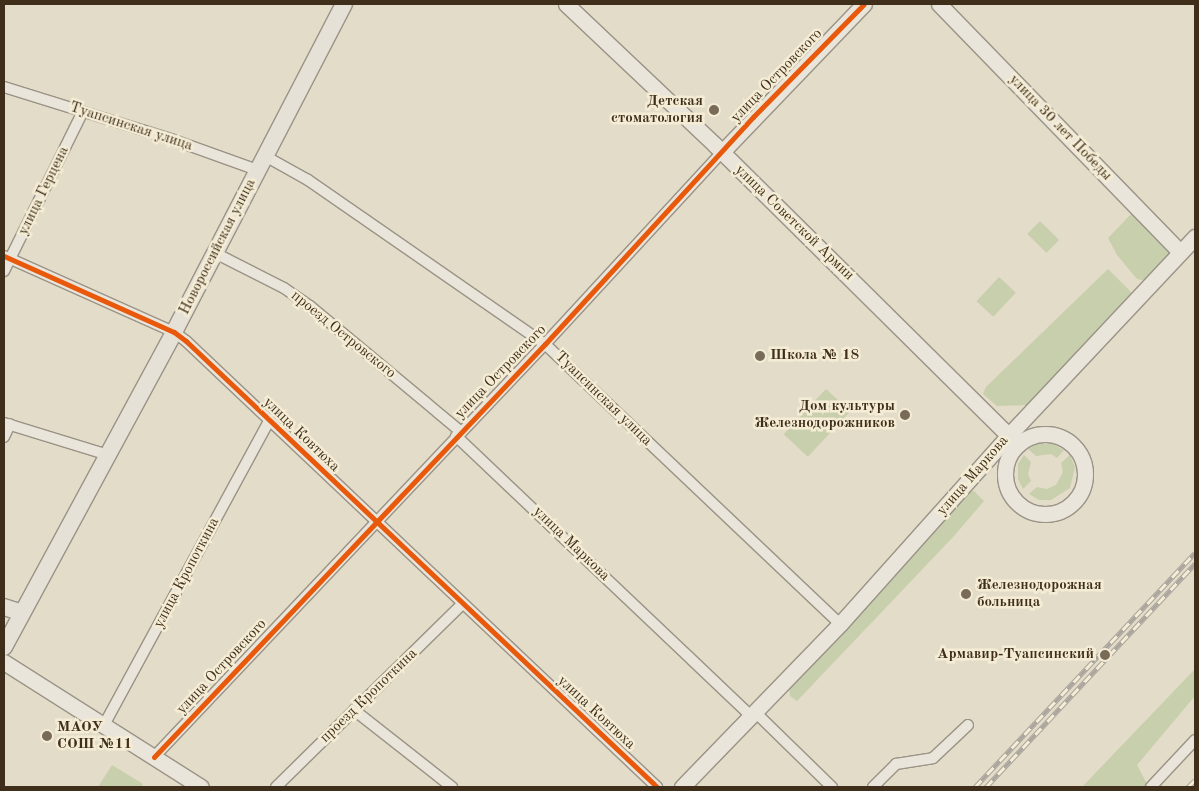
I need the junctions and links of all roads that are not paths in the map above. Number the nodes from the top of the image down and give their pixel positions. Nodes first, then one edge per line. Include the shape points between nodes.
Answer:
1 (344, 4) edge
2 (566, 4) edge
3 (864, 4) edge
4 (939, 4) edge
5 (4, 87) edge
6 (83, 111) junction
7 (722, 152) junction
8 (261, 163) junction
9 (1194, 239) edge
10 (1180, 252) junction
11 (215, 253) junction
12 (7, 257) edge
13 (4, 271) edge
14 (174, 332) junction
15 (546, 344) junction
16 (269, 421) junction
17 (7, 423) edge
18 (459, 434) junction
19 (4, 437) edge
20 (1014, 440) junction
21 (108, 455) junction
22 (374, 522) junction
23 (462, 604) junction
24 (4, 607) edge
25 (22, 613) junction
26 (840, 624) junction
27 (4, 647) edge
28 (4, 662) edge
29 (354, 710) junction
30 (752, 713) junction
31 (104, 725) junction
32 (968, 725) dead end
33 (1195, 740) edge
34 (154, 757) junction
35 (201, 787) edge
36 (276, 787) edge
37 (452, 787) edge
38 (657, 787) edge
39 (682, 787) edge
40 (832, 787) edge
41 (873, 787) edge
42 (1152, 787) edge

1 - 8 main road, Новороссийская улица
2 - 7 main road, улица Советской Армии
3 - 7 main road, улица Островского
4 - 10 main road, улица 30 лет Победы
5 - 6 street, Туапсинская улица
6 - 8 street, Туапсинская улица
6 - 12 street, улица Герцена
7 - 15 street, улица Островского
7 - 20 main road, улица Советской Армии
8 - 11 main road, Новороссийская улица
8 - 15 street, Туапсинская улица via 308,180
9 - 10 main road, улица Маркова
10 - 20 main road, улица Маркова
11 - 14 main road, Новороссийская улица
11 - 18 street, проезд Островского via 284,288 310,306
12 - 13 street, улица Герцена
12 - 14 street, улица Ковтюха
14 - 16 street, улица Ковтюха
14 - 21 main road, Новороссийская улица
15 - 18 street, улица Островского
15 - 26 street, Туапсинская улица
16 - 22 street, улица Ковтюха
16 - 31 street, улица Кропоткина
17 - 19 street
17 - 21 street
18 - 22 street, улица Островского
18 - 30 street, улица Маркова
20 - 20 main road via 1006,473 1009,488 1017,502 1027,509 1052,513 1074,502 1083,486 1085,468 1074,446 1052,435 1040,434
20 - 26 main road, улица Маркова
21 - 25 main road, Новороссийская улица
22 - 23 street, улица Ковтюха
22 - 34 street, улица Островского
23 - 29 street, проезд Кропоткина
23 - 38 street, улица Ковтюха
24 - 25 main road
25 - 27 main road, Новороссийская улица
26 - 30 main road, улица Маркова
28 - 31 main road
29 - 36 street, проезд Кропоткина
29 - 37 street
30 - 39 main road, улица Маркова
30 - 40 street
31 - 34 main road
32 - 41 street via 933,758 896,764
33 - 42 street
34 - 35 main road

